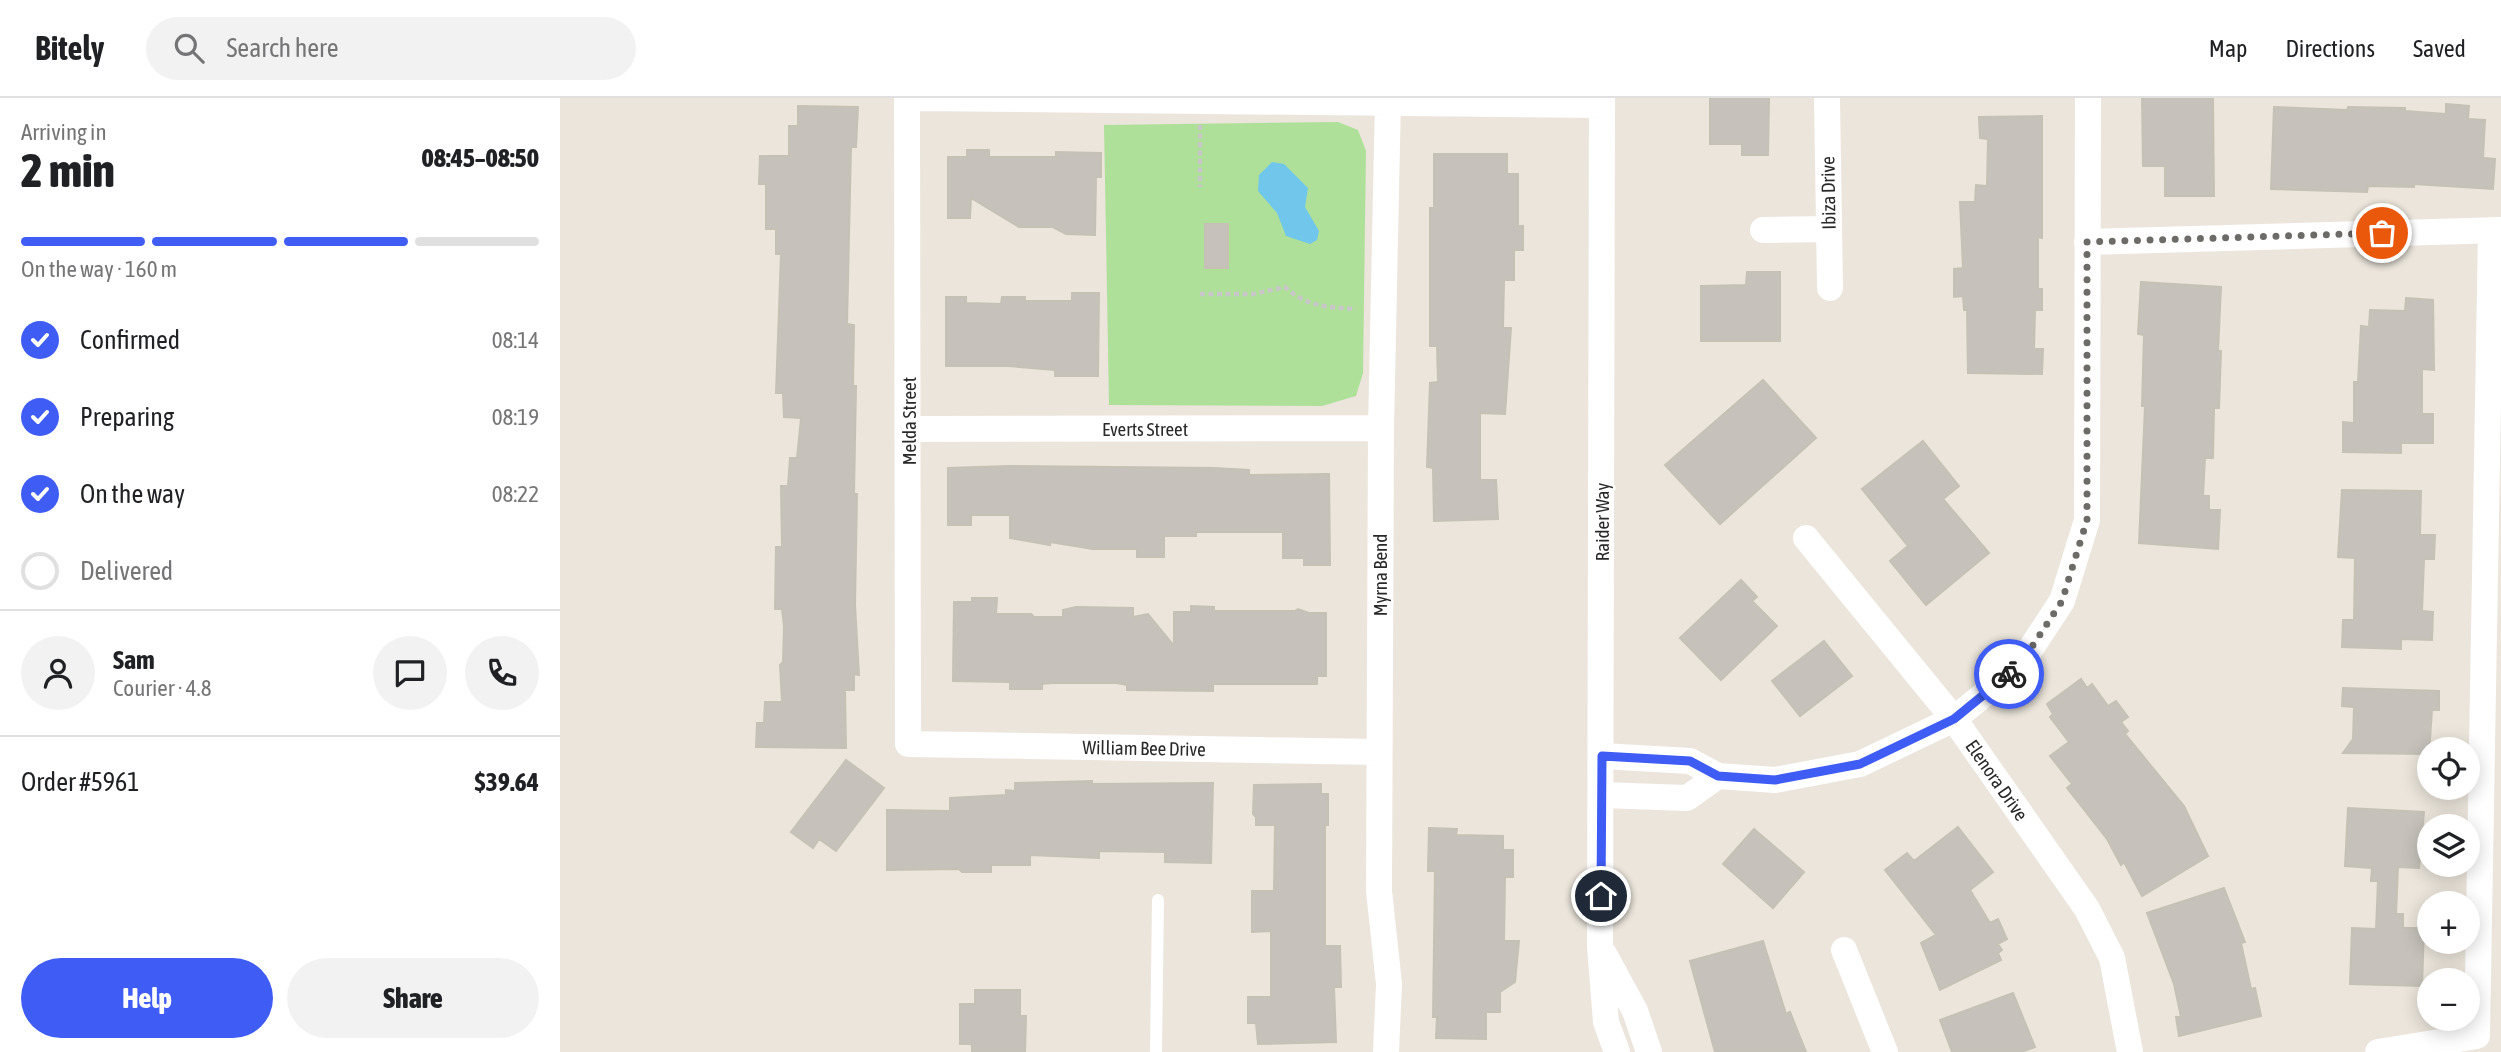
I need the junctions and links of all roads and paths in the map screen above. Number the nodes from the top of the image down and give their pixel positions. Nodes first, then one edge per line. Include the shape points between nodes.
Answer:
1 (907, 98) edge
2 (917, 98) edge
3 (1826, 98) edge
4 (2088, 98) edge
5 (1388, 101) edge
6 (1602, 101) edge
7 (1200, 125) dead end
8 (1200, 187) dead end
9 (1829, 229) junction
10 (1763, 230) dead end
11 (2496, 230) edge
12 (2087, 242) junction
13 (1830, 288) dead end
14 (1200, 293) dead end
15 (1356, 309) dead end
16 (1381, 428) junction
17 (909, 429) junction
18 (1806, 538) dead end
19 (1954, 719) junction
20 (908, 744) joint
21 (1379, 752) junction
22 (1602, 756) junction
23 (1718, 776) junction
24 (1602, 795) junction
25 (1158, 900) dead end
26 (1600, 947) junction
27 (1844, 950) dead end
28 (1156, 1052) edge
29 (1386, 1052) edge
30 (1617, 1052) edge
31 (1649, 1052) edge
32 (1885, 1052) edge
33 (2130, 1052) edge
34 (2378, 1052) edge

1 - 17 street, Melda Street
2 - 5 street
3 - 9 street, Ibiza Drive
4 - 12 street
5 - 6 street
5 - 16 street, Myrna Bend
6 - 22 street, Raider Way
7 - 8 path
9 - 10 street
9 - 13 street, Ibiza Drive
11 - 12 street
11 - 34 street via 2477,1036
12 - 19 street via 2087,520 2062,601 2020,665
14 - 15 path via 1253,293 1285,286 1316,307
16 - 17 street, Everts Street
16 - 21 street, Myrna Bend
17 - 20 street, Melda Street
18 - 19 street, Elenora Drive
19 - 23 street via 1860,764 1775,780
19 - 33 street, Elenora Drive via 2093,921 2112,958
20 - 21 street, William Bee Drive
21 - 29 street, Myrna Bend via 1379,891 1389,984
22 - 23 street via 1690,761
22 - 24 street, Raider Way
23 - 24 street via 1688,798
24 - 26 street, Raider Way
25 - 28 lane
26 - 30 street, Raider Way via 1606,1022
26 - 31 street, Raider Way via 1635,1012
27 - 32 street

